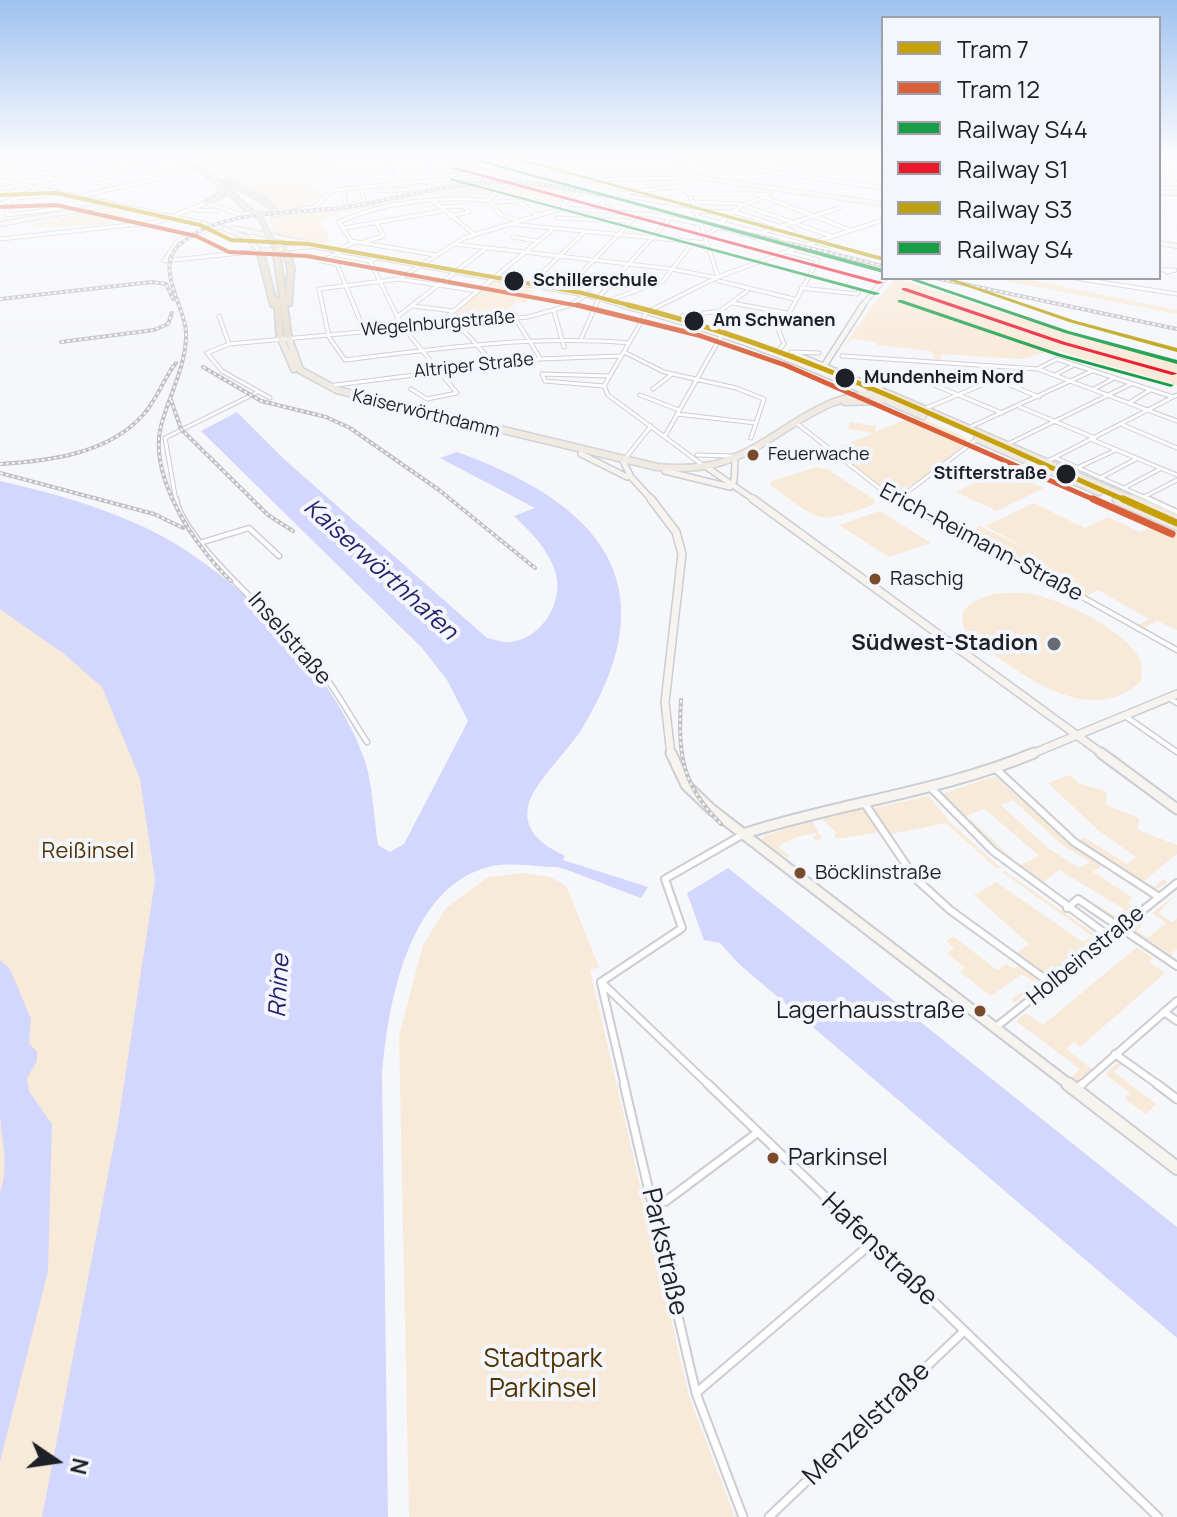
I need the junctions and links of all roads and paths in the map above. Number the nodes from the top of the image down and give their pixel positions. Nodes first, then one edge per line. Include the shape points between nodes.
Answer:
1 (104, 227) edge
2 (205, 227) edge
3 (217, 227) joint
4 (225, 227) edge
5 (261, 227) edge
6 (352, 227) edge
7 (378, 227) edge
8 (465, 227) edge
9 (500, 227) edge
10 (530, 227) edge
11 (626, 227) edge
12 (663, 227) edge
13 (702, 227) edge
14 (735, 227) edge
15 (779, 227) edge
16 (783, 227) edge
17 (807, 227) edge
18 (842, 227) edge
19 (861, 227) edge
20 (344, 228) joint
21 (552, 230) junction
22 (850, 230) junction
23 (198, 231) junction
24 (585, 231) junction
25 (793, 231) dead end
26 (620, 233) junction
27 (759, 233) junction
28 (265, 234) junction
29 (475, 234) junction
30 (704, 236) junction
31 (831, 236) junction
32 (513, 237) dead end
33 (653, 237) junction
34 (755, 237) dead end
35 (276, 238) junction
36 (0, 239) edge
37 (251, 241) junction
38 (538, 241) junction
39 (356, 242) junction
40 (693, 242) junction
41 (362, 243) junction
42 (707, 243) junction
43 (453, 244) junction
44 (809, 244) junction
45 (285, 248) junction
46 (486, 248) junction
47 (794, 249) dead end
48 (259, 250) junction
49 (272, 250) junction
50 (828, 250) dead end
51 (248, 252) joint
52 (338, 252) junction
53 (787, 252) junction
54 (525, 253) junction
55 (436, 255) junction
56 (558, 257) junction
57 (374, 259) junction
58 (593, 261) junction
59 (629, 264) junction
60 (421, 265) junction
61 (672, 269) junction
62 (456, 271) junction
63 (495, 277) junction
64 (399, 279) junction
65 (718, 279) junction
66 (886, 280) edge
67 (886, 280) edge
68 (1088, 280) edge
69 (380, 281) junction
70 (532, 283) junction
71 (345, 285) junction
72 (439, 285) junction
73 (801, 288) junction
74 (566, 289) junction
75 (748, 290) junction
76 (478, 291) junction
77 (859, 291) dead end
78 (588, 294) junction
79 (1177, 294) edge
80 (599, 297) junction
81 (613, 299) junction
82 (794, 299) junction
83 (731, 303) junction
84 (412, 305) junction
85 (278, 310) junction
86 (453, 311) junction
87 (554, 311) junction
88 (648, 311) junction
89 (787, 313) junction
90 (219, 316) dead end
91 (285, 316) junction
92 (682, 316) junction
93 (397, 317) junction
94 (515, 318) junction
95 (456, 322) junction
96 (439, 324) junction
97 (402, 326) junction
98 (364, 330) junction
99 (725, 331) junction
100 (329, 334) junction
101 (284, 338) junction
102 (562, 339) junction
103 (581, 339) junction
104 (528, 340) junction
105 (475, 343) junction
106 (629, 343) junction
107 (229, 344) junction
108 (564, 347) dead end
109 (421, 348) junction
110 (780, 350) junction
111 (791, 352) junction
112 (819, 353) dead end
113 (622, 354) junction
114 (828, 356) junction
115 (842, 356) dead end
116 (802, 357) junction
117 (540, 359) junction
118 (909, 360) junction
119 (493, 364) junction
120 (1075, 365) junction
121 (994, 366) junction
122 (1038, 369) junction
123 (438, 370) junction
124 (825, 370) junction
125 (1093, 371) junction
126 (672, 374) junction
127 (910, 375) junction
128 (1055, 375) junction
129 (610, 376) junction
130 (1114, 378) junction
131 (697, 379) junction
132 (996, 379) junction
133 (1073, 382) junction
134 (848, 384) junction
135 (1132, 384) junction
136 (328, 386) junction
137 (604, 386) junction
138 (411, 389) dead end
139 (653, 389) dead end
140 (870, 390) junction
141 (1093, 390) junction
142 (1151, 390) junction
143 (256, 393) junction
144 (640, 395) dead end
145 (958, 395) junction
146 (1110, 396) junction
147 (1175, 396) edge
148 (1039, 397) junction
149 (270, 398) dead end
150 (848, 399) junction
151 (891, 402) junction
152 (1129, 403) junction
153 (1019, 406) junction
154 (923, 409) junction
155 (1149, 411) junction
156 (678, 412) junction
157 (1003, 413) junction
158 (1056, 421) junction
159 (1177, 421) edge
160 (756, 423) junction
161 (796, 423) junction
162 (1122, 425) junction
163 (651, 426) junction
164 (968, 428) junction
165 (665, 436) junction
166 (751, 438) dead end
167 (977, 439) junction
168 (1093, 439) junction
169 (1006, 445) junction
170 (681, 448) junction
171 (1177, 448) edge
172 (1116, 450) junction
173 (581, 454) junction
174 (697, 455) junction
175 (1055, 458) junction
176 (1137, 458) junction
177 (736, 459) junction
178 (622, 463) junction
179 (1042, 464) junction
180 (711, 467) junction
181 (1078, 468) junction
182 (1160, 468) junction
183 (665, 471) junction
184 (622, 474) junction
185 (1177, 477) edge
186 (1100, 478) junction
187 (734, 481) junction
188 (634, 482) junction
189 (1124, 488) junction
190 (740, 491) junction
191 (1144, 497) junction
192 (891, 499) junction
193 (766, 507) junction
194 (1177, 512) edge
195 (1177, 519) edge
196 (1177, 526) edge
197 (203, 542) junction
198 (279, 556) dead end
199 (1177, 650) edge
200 (1174, 698) edge
201 (1125, 716) junction
202 (1078, 736) junction
203 (367, 742) dead end
204 (1177, 752) edge
205 (996, 769) junction
206 (931, 788) junction
207 (864, 802) junction
208 (1177, 809) edge
209 (743, 834) junction
210 (1177, 883) edge
211 (1159, 897) junction
212 (1067, 908) junction
213 (1122, 928) junction
214 (1110, 937) junction
215 (1177, 966) edge
216 (601, 982) junction
217 (1052, 984) junction
218 (1177, 1001) edge
219 (1164, 1012) junction
220 (1177, 1021) edge
221 (995, 1028) junction
222 (1115, 1054) junction
223 (1076, 1090) junction
224 (1177, 1099) edge
225 (757, 1133) junction
226 (1177, 1168) edge
227 (653, 1203) junction
228 (872, 1243) junction
229 (964, 1331) junction
230 (696, 1393) junction
231 (743, 1517) edge
232 (769, 1517) edge
233 (1158, 1517) edge

1 - 36 street
2 - 23 street
3 - 23 street
3 - 37 street
4 - 28 street
5 - 49 highway, bridge
6 - 20 street
7 - 41 street via 384,236
8 - 29 street
9 - 29 street
10 - 21 street
11 - 26 street
12 - 33 street
13 - 30 street
14 - 27 street
15 - 27 street
16 - 25 street
17 - 31 street
18 - 22 street
19 - 22 street
20 - 39 street
21 - 24 street
21 - 38 street
22 - 31 street
23 - 51 street via 171,245 164,261
24 - 26 street
24 - 56 street
26 - 33 street
26 - 58 street
27 - 44 street
28 - 35 street
28 - 37 street
29 - 43 street
30 - 34 street via 719,227
30 - 42 street
31 - 44 street
32 - 38 street
33 - 40 street
33 - 59 street
35 - 45 street
35 - 52 street
37 - 48 street
38 - 54 street
39 - 41 street
39 - 52 street
40 - 42 street
40 - 61 street
41 - 55 street
42 - 65 street
43 - 46 street
43 - 55 street
44 - 50 street
45 - 49 street
45 - 52 street
45 - 91 highway via 291,268
46 - 54 street
46 - 62 street
47 - 53 street
48 - 49 street
48 - 51 highway
48 - 85 highway
49 - 85 highway
49 - 91 highway
52 - 57 street
52 - 71 street via 322,261 337,264
53 - 65 street
53 - 73 street via 818,260
54 - 56 street
54 - 63 street
55 - 60 street
56 - 58 street
56 - 70 street
57 - 60 street
57 - 69 street
58 - 59 street
58 - 74 street
59 - 61 street
59 - 80 street
60 - 62 street
60 - 64 street
61 - 65 street
61 - 81 street via 660,282
62 - 63 street
62 - 72 street
63 - 70 street
63 - 76 street
63 - 78 street
64 - 69 street
64 - 72 street
65 - 75 street
65 - 88 street
66 - 114 street via 851,319
67 - 124 street
68 - 79 street
69 - 71 street
69 - 93 street
70 - 74 street
71 - 98 street
71 - 100 street via 319,289
72 - 76 street
72 - 84 street
73 - 77 street
73 - 82 street
74 - 78 street
75 - 82 street
75 - 83 street
76 - 86 street
78 - 80 street
78 - 87 street, Wegelnburgstraße
80 - 81 street
80 - 88 street
80 - 103 street
81 - 88 street
82 - 89 street
83 - 89 street
83 - 92 street via 720,311
84 - 86 street
84 - 93 street
85 - 101 highway, Kaiserwörthdamm
86 - 96 street
87 - 94 street, Wegelnburgstraße
87 - 102 street
88 - 92 street
88 - 99 street
88 - 106 street
89 - 110 street via 779,331
90 - 107 street
91 - 101 highway, Kaiserwörthdamm
92 - 99 street
93 - 97 street
94 - 95 street, Wegelnburgstraße
94 - 104 street
95 - 96 street, Wegelnburgstraße
95 - 105 street
96 - 97 street, Wegelnburgstraße
97 - 98 street, Wegelnburgstraße
97 - 109 street
98 - 100 street, Wegelnburgstraße
99 - 110 street
99 - 131 street
100 - 101 street, Wegelnburgstraße
100 - 109 street via 345,360
101 - 107 street, Wegelnburgstraße
101 - 136 main road, Kaiserwörthdamm via 300,370
101 - 173 main road, Kaiserwörthdamm via 291,366 321,386
102 - 103 street
102 - 104 street
102 - 108 street
103 - 106 street
104 - 105 street
104 - 117 street
105 - 109 street
105 - 119 street
106 - 113 street
107 - 143 street via 211,348 208,358
109 - 123 street
110 - 111 street
110 - 124 street
111 - 112 street
111 - 116 street
113 - 117 street, Altriper Straße
113 - 126 street via 633,353
113 - 129 street
114 - 116 street
114 - 124 street
115 - 118 street
116 - 124 street
117 - 119 street, Altriper Straße
118 - 121 street
118 - 127 street
119 - 123 street, Altriper Straße
120 - 122 street via 1057,359
120 - 125 street
120 - 128 street
121 - 122 street
121 - 132 street
122 - 128 street
123 - 136 street, Altriper Straße
123 - 138 street via 457,393 427,399
124 - 134 street
124 - 140 street
125 - 130 street
125 - 133 street
126 - 131 street
126 - 139 street
127 - 140 street
127 - 145 street
128 - 133 street
129 - 137 street
129 - 137 street via 542,374 545,381
130 - 135 street
130 - 141 street
131 - 156 street
131 - 160 street via 746,389 764,399
132 - 145 street
132 - 148 street
133 - 141 street
133 - 148 street
134 - 140 street
134 - 150 street via 853,390
135 - 142 street
135 - 146 street
136 - 178 main road, Kaiserwörthdamm
137 - 163 street via 608,395
140 - 150 main road
140 - 151 main road
140 - 154 main road
141 - 146 street
142 - 147 street
142 - 152 street
143 - 149 street
143 - 197 street, Inselstraße via 163,440 177,507
144 - 156 street
145 - 154 street
145 - 157 street
146 - 152 street
146 - 158 street
147 - 155 street
148 - 153 street
150 - 151 main road
150 - 161 main road
151 - 167 main road
152 - 155 street
153 - 157 street
153 - 158 street
154 - 164 main road
155 - 159 street
155 - 162 street
156 - 160 street
156 - 165 street
157 - 164 street
158 - 168 street
158 - 169 street
160 - 166 street
161 - 177 main road
161 - 192 street, Erich-Reimann-Straße
162 - 168 street
162 - 171 street
163 - 165 street
163 - 178 street
164 - 169 main road
165 - 170 street
167 - 179 main road
167 - 192 street
168 - 172 street
168 - 175 street
169 - 179 main road
170 - 174 street
170 - 180 street
172 - 176 street
172 - 181 street
173 - 178 main road, Kaiserwörthdamm
173 - 184 street
174 - 177 street
174 - 180 street
175 - 179 street
175 - 181 street
176 - 182 street
176 - 186 street
177 - 180 main road
177 - 187 street
178 - 180 main road
178 - 183 main road
178 - 184 street
178 - 188 street
179 - 195 main road
179 - 196 main road
180 - 183 main road
180 - 187 street
180 - 190 street
181 - 186 street
182 - 185 street
182 - 189 street
183 - 190 street
184 - 188 street
185 - 191 street
186 - 189 street
187 - 193 street
188 - 209 street via 671,520 683,557 665,730 669,754 687,786
189 - 191 street
190 - 193 street
191 - 194 street
192 - 199 street, Erich-Reimann-Straße via 1007,555
193 - 202 street
197 - 198 street via 249,528
197 - 203 street, Inselstraße via 316,664
200 - 201 street
201 - 202 street
201 - 204 street
202 - 205 street
202 - 208 street
205 - 206 street
205 - 211 street via 1074,842
206 - 207 street
206 - 212 street via 1004,864
207 - 209 street via 802,814
207 - 217 street via 915,878
209 - 216 street via 665,879 682,928
209 - 221 street
210 - 211 street, Holbeinstraße
211 - 213 street, Holbeinstraße
212 - 213 street via 1078,899
212 - 214 street
213 - 214 street, Holbeinstraße
213 - 215 street
214 - 217 street, Holbeinstraße
216 - 225 street, Hafenstraße
216 - 227 street, Parkstraße
217 - 221 street, Holbeinstraße
218 - 219 street
219 - 220 street
219 - 222 street
221 - 223 street
222 - 223 street
222 - 224 street
223 - 226 street
225 - 227 street via 666,1201
225 - 228 street, Hafenstraße
227 - 230 street, Parkstraße
228 - 229 street, Hafenstraße
228 - 230 street
229 - 232 street, Menzelstraße
229 - 233 street, Hafenstraße
230 - 231 street, Parkstraße

